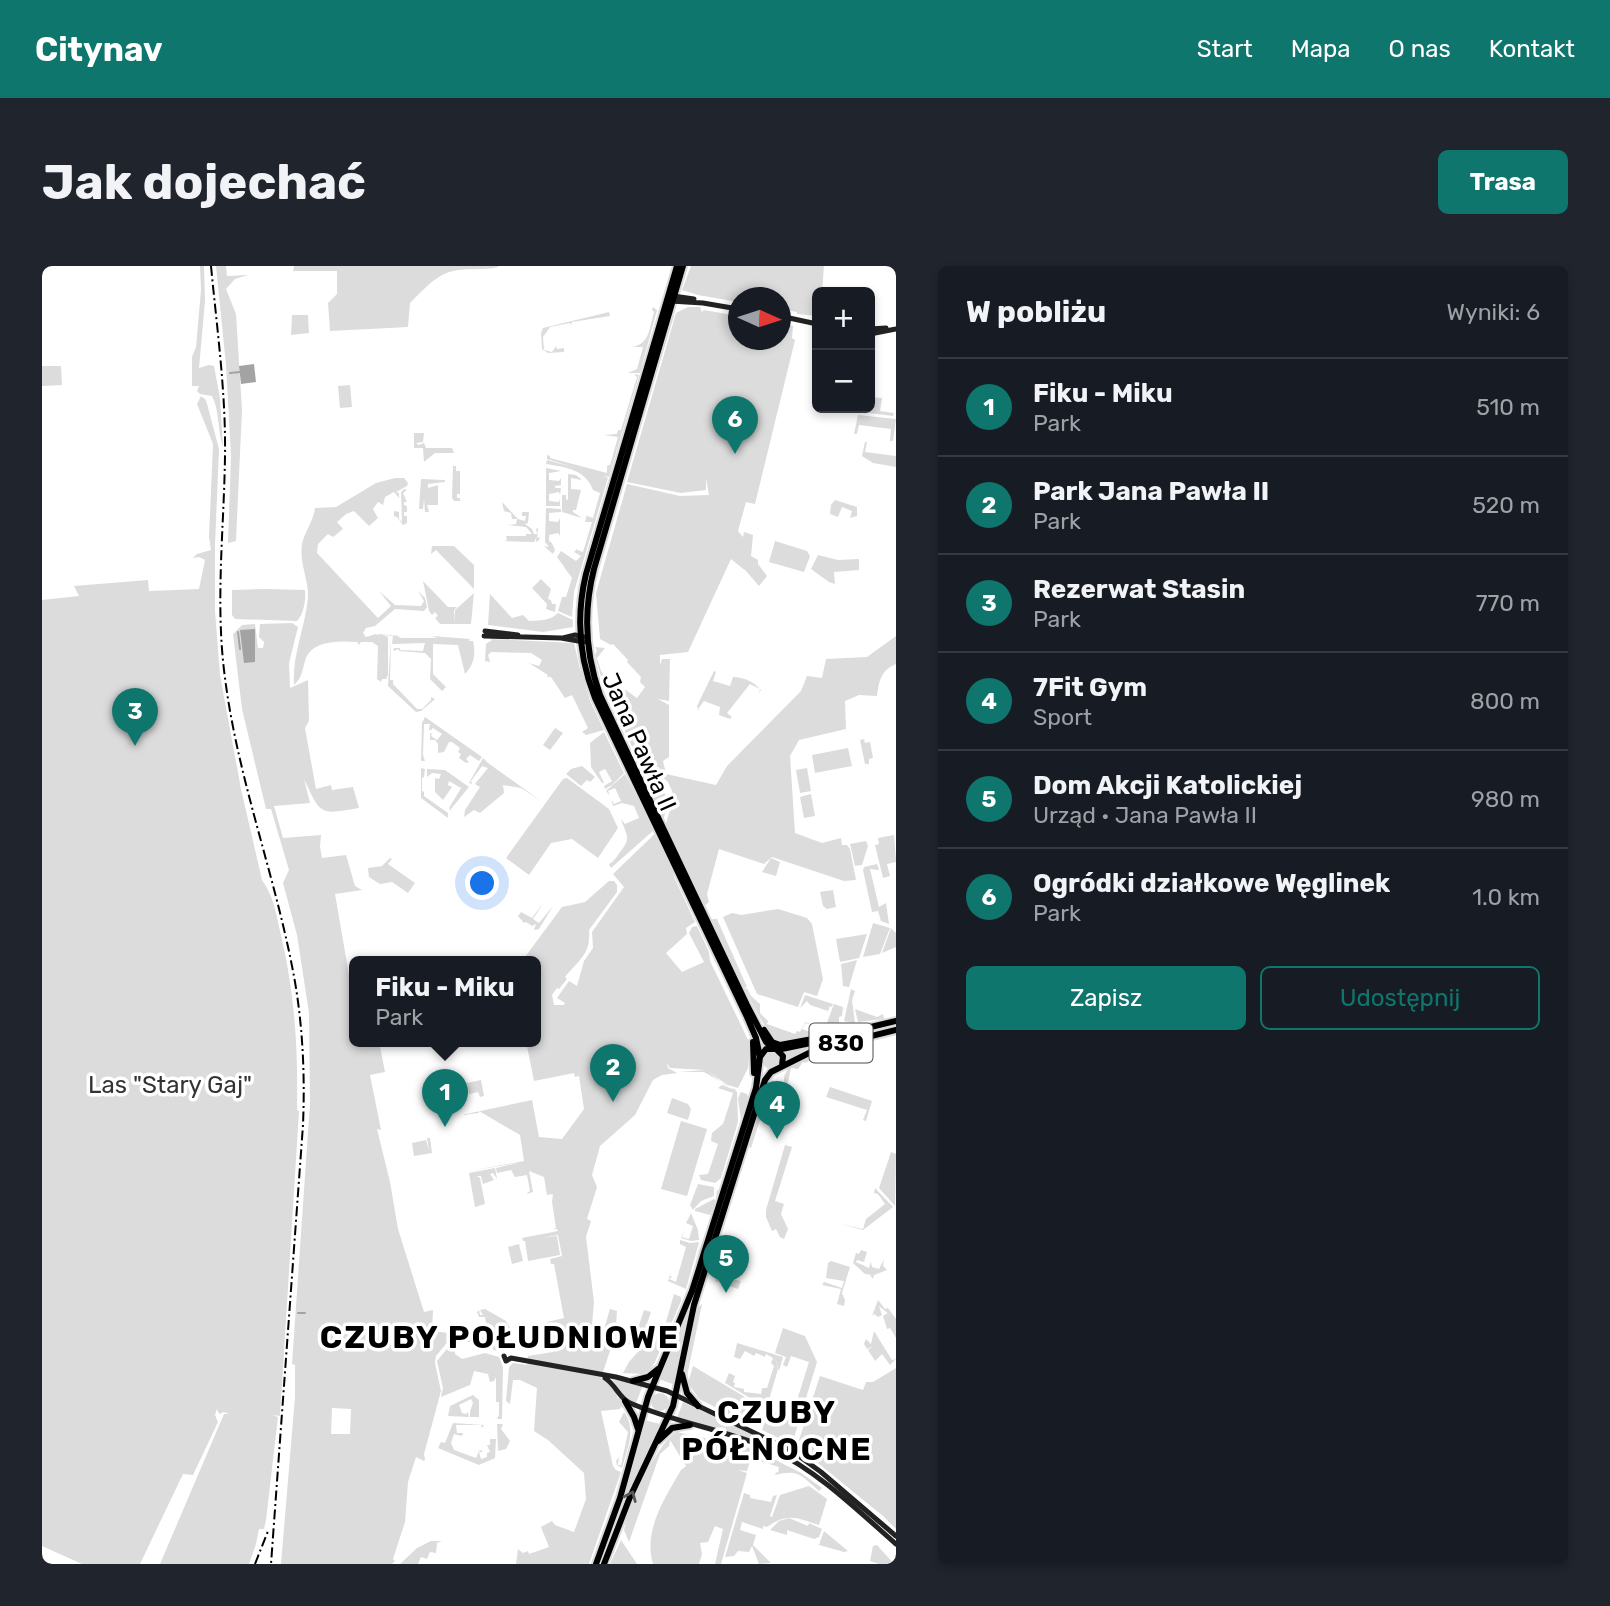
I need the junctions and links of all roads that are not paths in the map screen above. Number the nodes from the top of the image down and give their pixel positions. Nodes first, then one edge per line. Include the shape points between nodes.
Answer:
1 (677, 266) edge
2 (683, 266) edge
3 (671, 298) junction
4 (728, 307) edge
5 (791, 318) edge
6 (812, 321) edge
7 (896, 328) edge
8 (875, 330) edge
9 (484, 634) dead end
10 (582, 637) junction
11 (675, 860) junction
12 (732, 988) junction
13 (747, 1005) junction
14 (896, 1021) edge
15 (896, 1030) edge
16 (856, 1031) junction
17 (775, 1049) junction
18 (760, 1060) junction
19 (781, 1068) junction
20 (771, 1072) junction
21 (740, 1136) junction
22 (720, 1210) junction
23 (715, 1228) junction
24 (511, 1358) dead end
25 (662, 1364) junction
26 (681, 1365) junction
27 (601, 1376) junction
28 (633, 1381) junction
29 (653, 1385) junction
30 (676, 1395) junction
31 (625, 1401) junction
32 (698, 1406) junction
33 (645, 1409) junction
34 (667, 1418) junction
35 (690, 1424) junction
36 (638, 1431) junction
37 (654, 1445) junction
38 (792, 1451) junction
39 (782, 1455) junction
40 (836, 1489) junction
41 (896, 1536) edge
42 (896, 1544) edge
43 (596, 1564) edge
44 (604, 1564) edge

1 - 3 main road, Jana Pawła II
2 - 3 main road, Jana Pawła II
3 - 4 main road
3 - 10 main road, Jana Pawła II via 594,569
3 - 10 main road, Jana Pawła II via 586,574
5 - 6 main road
7 - 8 main road
9 - 10 main road
10 - 11 main road, Jana Pawła II via 595,698
11 - 12 main road, Jana Pawła II
11 - 13 main road, Jana Pawła II
12 - 18 main road, Jana Pawła II via 755,1035
12 - 21 main road via 754,1053 753,1080
13 - 16 main road via 777,1045
13 - 17 main road, Jana Pawła II via 766,1042
14 - 16 main road, 830
15 - 19 main road, 830 via 815,1050
16 - 17 main road, 830
17 - 18 main road, 830 via 764,1050
17 - 19 main road, 830 via 783,1058
18 - 20 main road via 764,1070
18 - 21 main road, Jana Pawła II
19 - 20 main road, 830
20 - 22 main road, Jana Pawła II via 761,1088
21 - 22 main road, Jana Pawła II
22 - 23 main road, Jana Pawła II
23 - 25 main road, Jana Pawła II
23 - 26 main road, Jana Pawła II
24 - 27 main road
25 - 28 main road via 648,1377
25 - 29 main road, Jana Pawła II
26 - 30 main road, Jana Pawła II
26 - 32 main road via 684,1387
27 - 28 main road
27 - 31 main road
28 - 29 main road
29 - 30 main road
29 - 33 main road, Jana Pawła II
30 - 32 main road
30 - 34 main road, Jana Pawła II
31 - 33 main road
31 - 36 main road
32 - 38 main road
33 - 34 main road
33 - 36 main road
34 - 35 main road
34 - 37 main road
35 - 37 main road via 671,1429
35 - 39 main road
36 - 43 main road
44 -> 37 main road
38 - 39 main road
38 - 40 main road
39 - 40 main road
40 - 41 main road
40 - 42 main road

